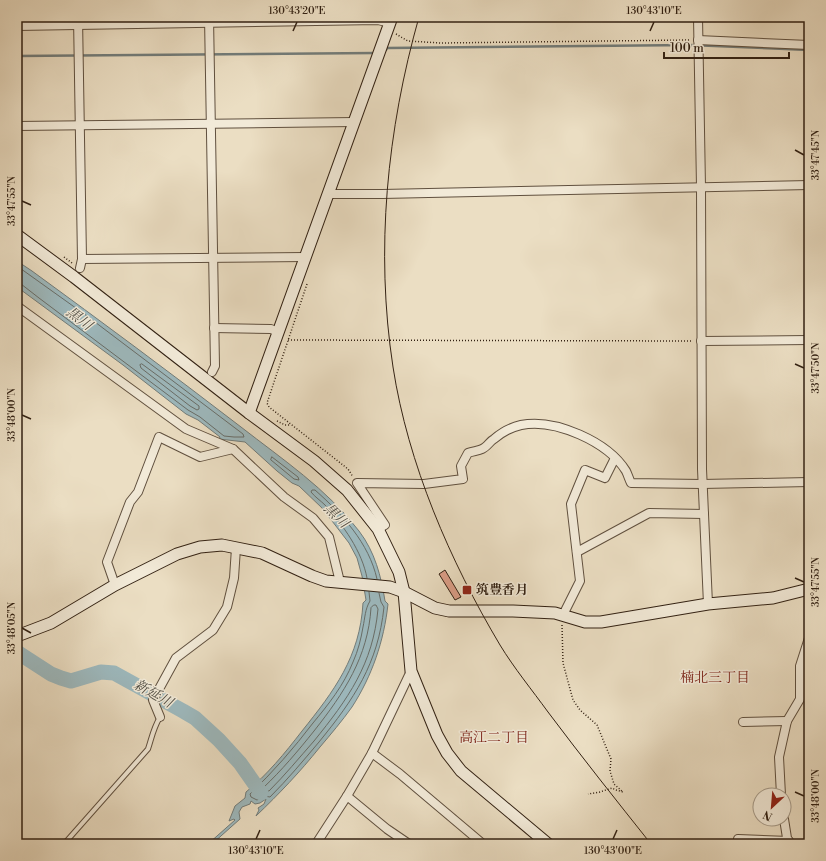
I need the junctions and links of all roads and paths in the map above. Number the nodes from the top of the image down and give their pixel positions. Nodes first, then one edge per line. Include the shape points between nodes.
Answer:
1 (698, 17) edge
2 (209, 20) edge
3 (78, 21) edge
4 (390, 23) edge
5 (17, 26) edge
6 (698, 40) junction
7 (809, 45) edge
8 (354, 122) junction
9 (211, 123) junction
10 (79, 125) junction
11 (17, 126) edge
12 (809, 185) edge
13 (701, 187) junction
14 (328, 194) junction
15 (17, 236) edge
16 (305, 257) junction
17 (82, 258) junction
18 (212, 258) junction
19 (80, 268) dead end
20 (308, 279) dead end
21 (17, 306) edge
22 (214, 328) junction
23 (278, 332) junction
24 (288, 340) junction
25 (809, 340) edge
26 (700, 341) junction
27 (212, 372) dead end
28 (249, 413) junction
29 (233, 449) junction
30 (614, 458) junction
31 (809, 482) edge
32 (357, 484) junction
33 (702, 484) junction
34 (704, 514) junction
35 (378, 529) junction
36 (236, 548) junction
37 (577, 552) junction
38 (344, 583) junction
39 (116, 585) junction
40 (809, 589) edge
41 (404, 592) junction
42 (708, 604) junction
43 (562, 615) junction
44 (17, 636) edge
45 (809, 638) edge
46 (411, 671) junction
47 (160, 718) joint
48 (787, 721) junction
49 (743, 722) dead end
50 (372, 753) junction
51 (781, 787) edge
52 (588, 794) dead end
53 (347, 796) junction
54 (786, 827) edge
55 (738, 839) dead end
56 (789, 843) edge
57 (64, 844) edge
58 (316, 844) edge
59 (409, 844) edge
60 (483, 844) edge
61 (548, 844) edge

1 - 6 street
2 - 3 street
2 - 4 street via 378,20
2 - 9 street
3 - 5 street
3 - 10 street
4 - 6 path via 408,41 441,43
4 - 8 street
6 - 7 street
6 - 13 street
8 - 9 street
8 - 14 street
9 - 10 street
9 - 18 street
10 - 11 street
10 - 17 street
12 - 13 street
13 - 14 street
13 - 26 street
14 - 16 street
15 - 28 street
16 - 18 street
16 - 23 street
17 - 18 street
17 - 19 street
18 - 22 street
20 - 24 path
21 - 29 street via 186,429
22 - 23 street via 271,329
22 - 27 street via 215,366
23 - 28 street
24 - 26 path
24 - 32 path via 267,403 348,469
25 - 26 street
26 - 33 street
28 - 35 street via 314,461 347,490
29 - 38 street via 284,497 313,518 329,536
29 - 39 street via 200,457 159,436 107,562
30 - 32 street via 589,439 566,429 546,424 521,425 505,431 483,448 468,453 461,466 463,479 424,484
30 - 33 street via 626,472 631,483
30 - 37 street via 605,478 585,470 571,504
31 - 33 street
32 - 35 street via 385,525
33 - 34 street
34 - 37 street via 649,513
34 - 42 street
35 - 41 street via 399,572
36 - 38 street via 262,553 326,581
36 - 39 street via 222,545 200,547 177,554
36 - 47 street via 234,578 227,607 213,630 176,658 153,700
37 - 43 street via 580,581
38 - 41 street
39 - 44 street via 51,623
40 - 42 street via 773,598
41 - 43 street via 435,608 449,611 513,611
41 - 46 street
42 - 43 street via 601,622 585,622
43 - 52 path via 563,663 573,700 597,725 611,759 610,770 614,784 623,792 612,788
45 - 48 street via 800,666 800,699
46 - 50 street
46 - 61 street via 437,735 462,772
47 - 57 lane via 153,728 148,749
48 - 49 street
48 - 51 street via 779,757
50 - 53 street
50 - 60 street
53 - 58 street
53 - 59 street
54 - 56 street
55 - 56 street

